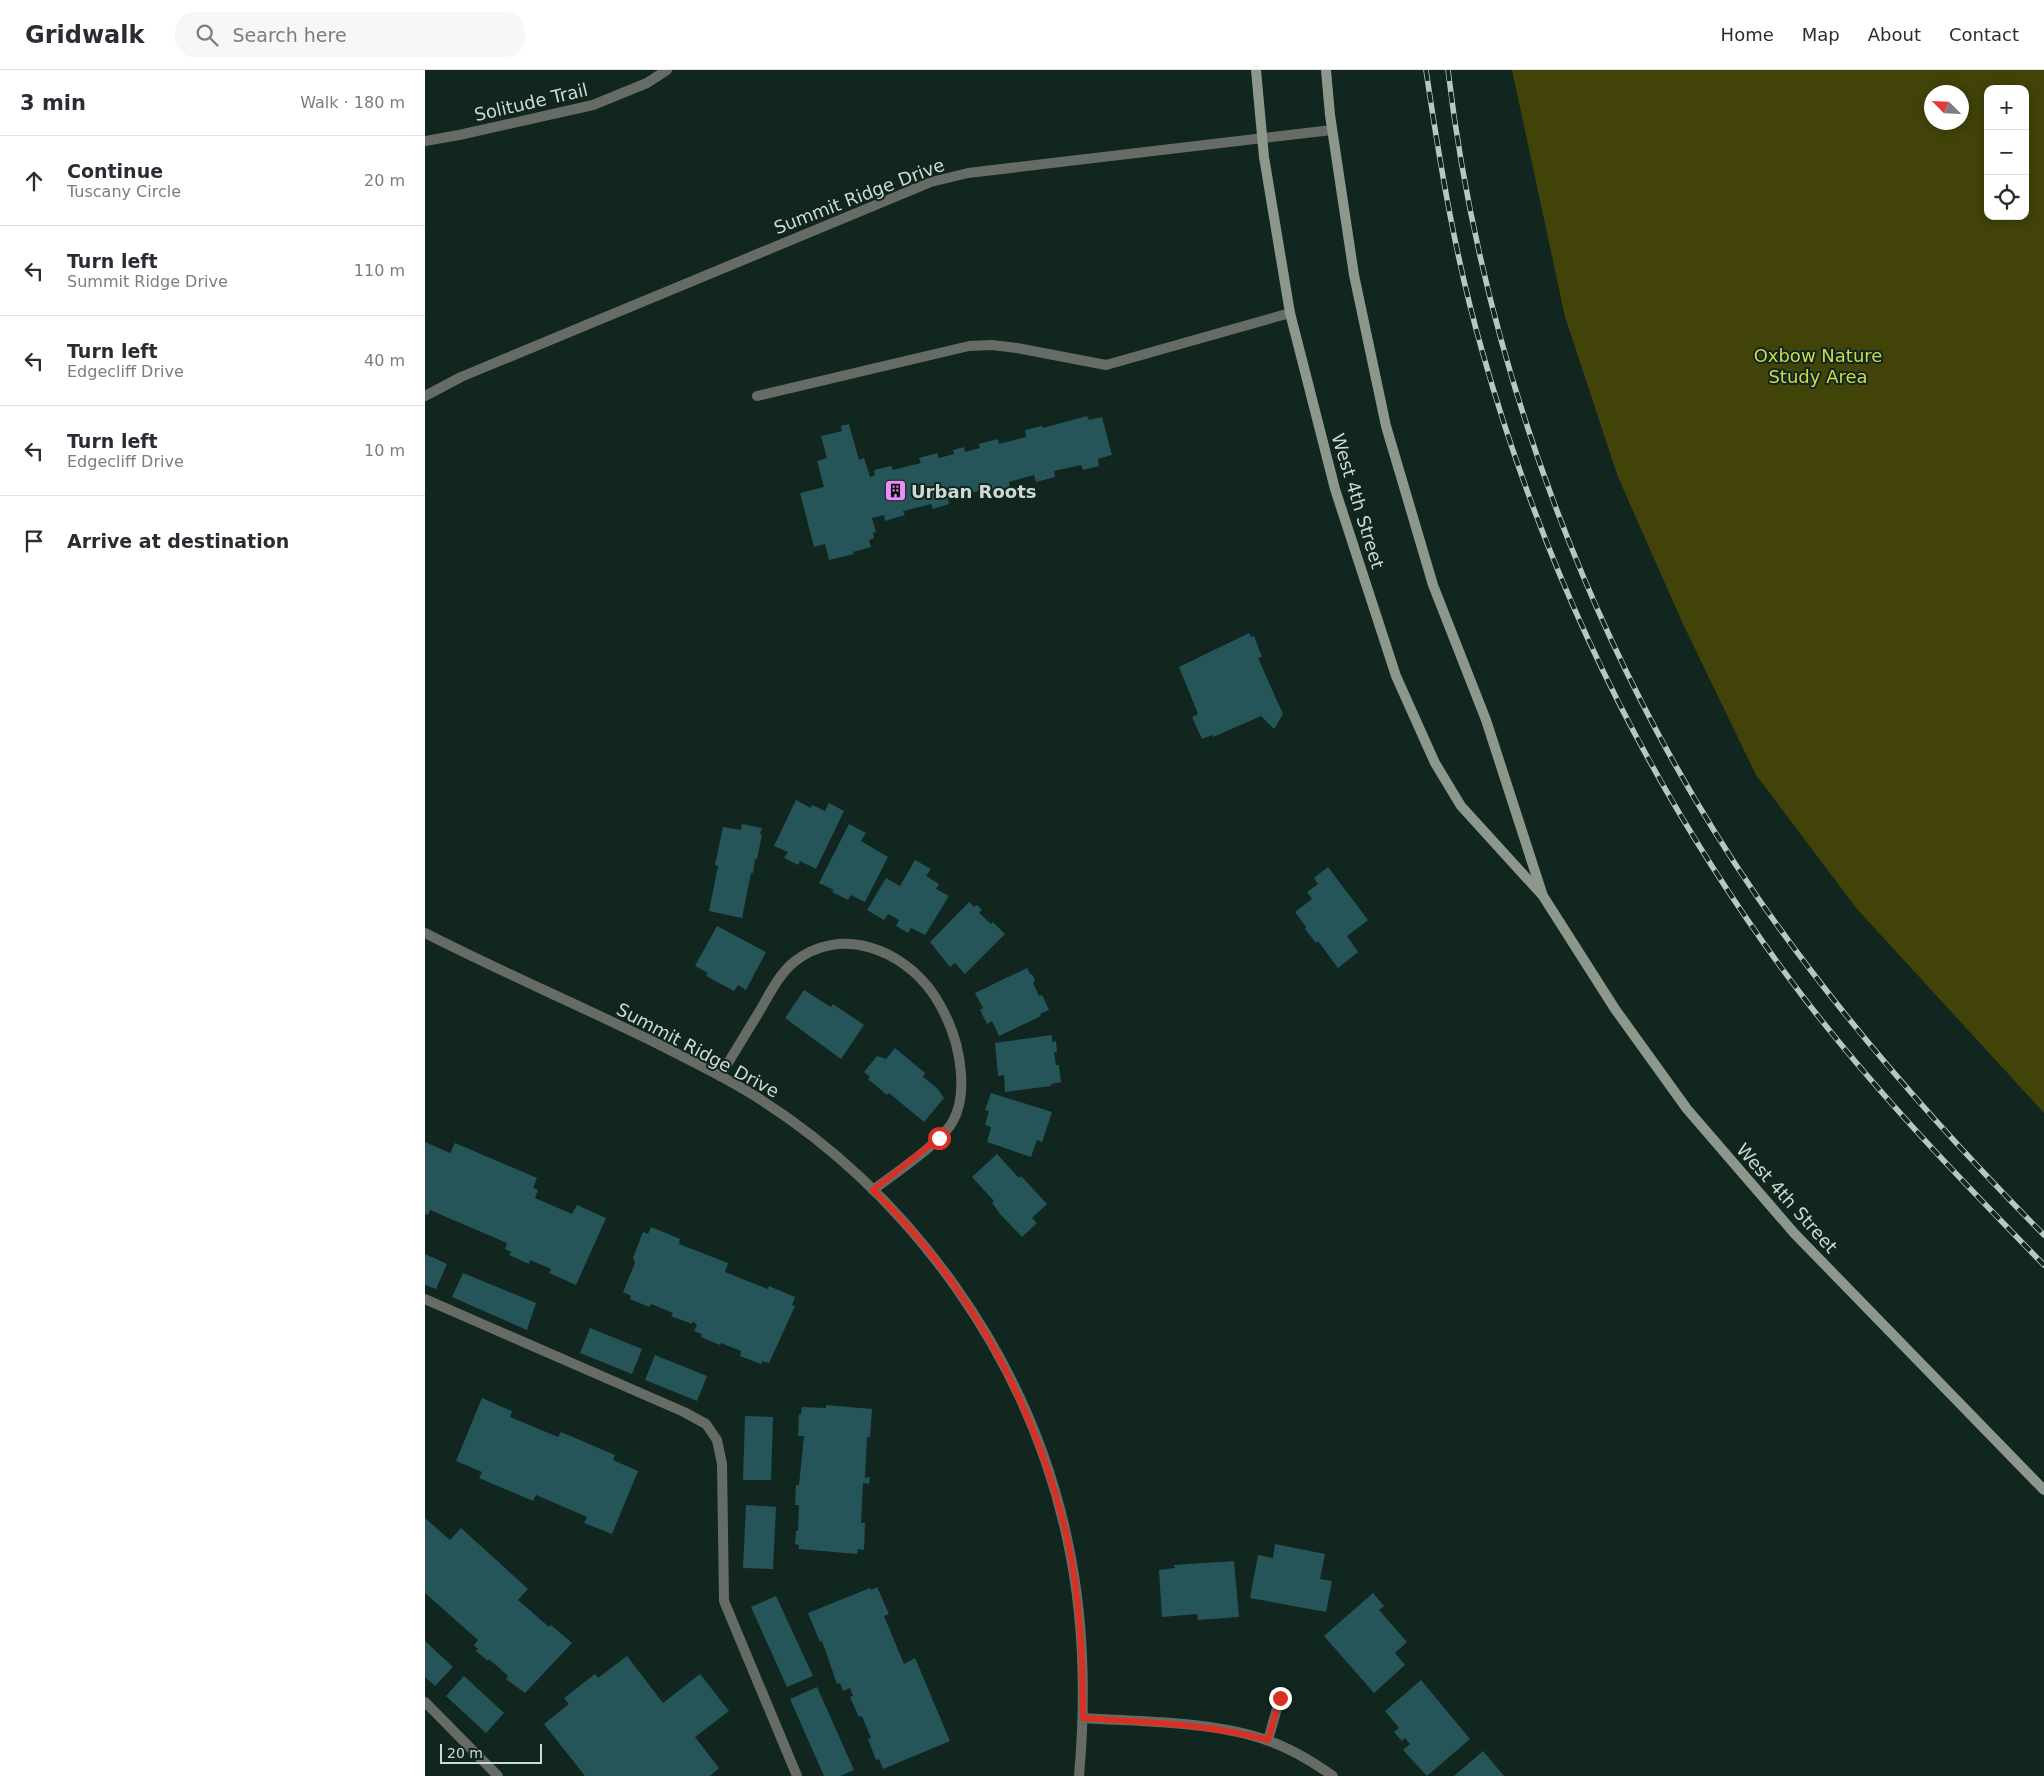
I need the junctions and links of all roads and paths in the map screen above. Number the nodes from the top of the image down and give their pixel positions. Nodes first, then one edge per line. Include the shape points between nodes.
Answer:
1 (667, 70) edge
2 (1256, 70) edge
3 (1326, 70) edge
4 (1332, 130) junction
5 (1262, 138) junction
6 (425, 141) edge
7 (1290, 314) junction
8 (425, 396) edge
9 (757, 396) dead end
10 (1543, 896) junction
11 (425, 933) edge
12 (720, 1076) junction
13 (873, 1190) junction
14 (425, 1299) edge
15 (2044, 1490) edge
16 (1280, 1698) dead end
17 (425, 1702) edge
18 (1083, 1718) junction
19 (1268, 1740) junction
20 (498, 1776) edge
21 (797, 1776) edge
22 (1079, 1776) edge
23 (1333, 1776) edge

1 - 6 street, Solitude Trail via 593,105
2 - 5 main road, West 4th Street
3 - 4 main road, West 4th Street
4 - 5 street, Summit Ridge Drive
4 - 10 main road, West 4th Street via 1354,274 1386,426 1433,585 1486,720
5 - 7 main road, West 4th Street
5 - 8 street, Summit Ridge Drive via 968,172 931,182 461,377
7 - 9 street via 1106,365 1009,347 969,346
7 - 10 main road, West 4th Street via 1335,489 1396,676 1435,762 1461,806
10 - 15 main road, West 4th Street via 1615,1009 1687,1109 1794,1233
11 - 12 street, Summit Ridge Drive
12 - 13 street, Summit Ridge Drive via 798,1125
12 - 13 street via 776,984 792,963 812,950 838,943 861,944 888,953 914,972 934,994 951,1027 960,1057 962,1082 959,1104 953,1121 939,1138
13 - 18 street, Summit Ridge Drive via 900,1216 938,1262 1000,1359 1030,1419 1067,1538 1079,1622
14 - 21 street via 706,1424 717,1440 722,1464 724,1601
16 - 19 street
17 - 20 street
18 - 19 street via 1239,1732
18 - 22 street, Summit Ridge Drive
19 - 23 street

